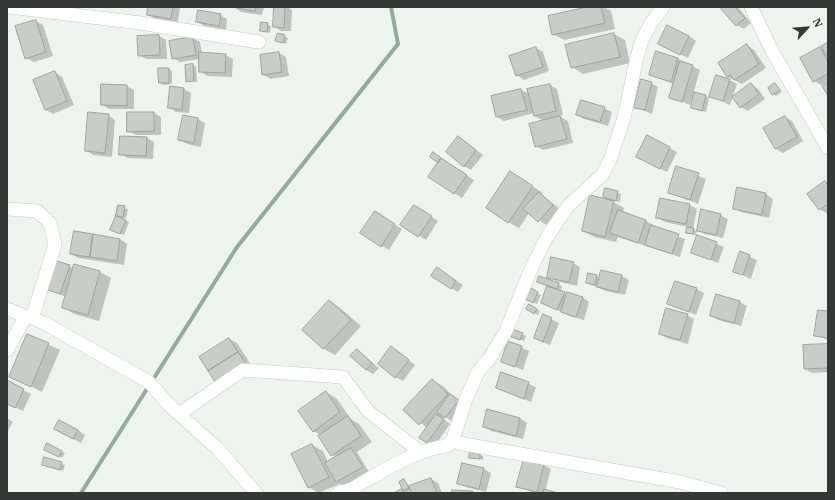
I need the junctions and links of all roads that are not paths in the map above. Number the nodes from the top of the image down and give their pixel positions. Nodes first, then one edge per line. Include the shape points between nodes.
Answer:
1 (9, 7) edge
2 (663, 7) edge
3 (750, 7) edge
4 (259, 42) dead end
5 (823, 127) edge
6 (828, 148) edge
7 (7, 209) edge
8 (7, 309) edge
9 (29, 317) junction
10 (7, 350) edge
11 (179, 414) junction
12 (453, 439) junction
13 (424, 452) junction
14 (715, 492) edge
15 (256, 493) edge
16 (338, 493) edge

1 - 4 street via 140,22
2 - 12 street via 642,40 624,118 610,160 602,174 568,205 548,235 531,268 506,331 478,372
3 - 5 street via 772,51
5 - 6 street
7 - 9 street via 37,211 50,223 55,245
8 - 9 street
9 - 10 street
9 - 11 street via 149,382
11 - 13 street via 243,370 342,377 368,411 408,443
11 - 15 street via 218,449
12 - 13 street via 447,446 433,447
12 - 14 street via 458,443 680,482
13 - 16 street via 371,477 355,489

